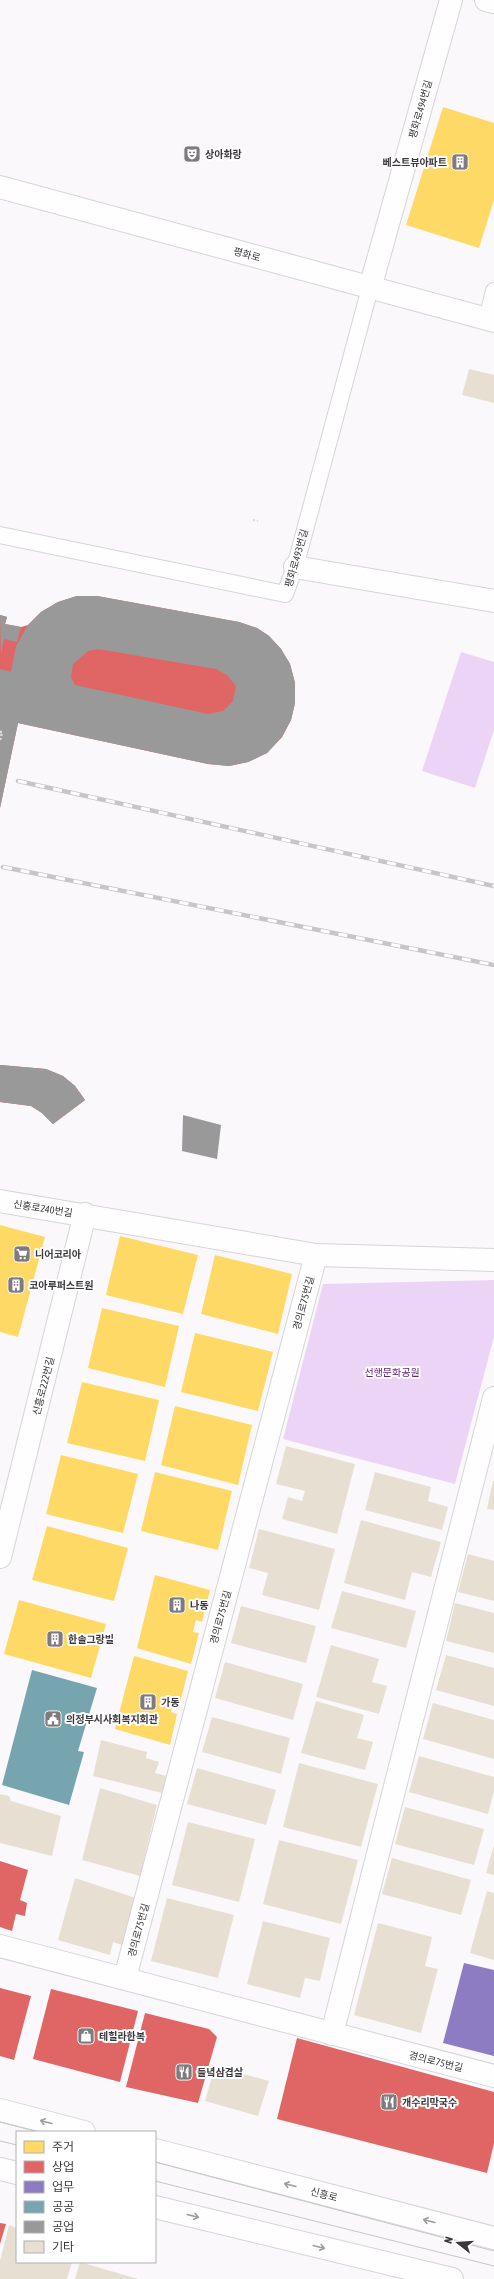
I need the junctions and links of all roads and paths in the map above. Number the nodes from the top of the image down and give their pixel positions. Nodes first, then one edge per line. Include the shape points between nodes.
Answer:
1 (451, 0) edge
2 (486, 0) edge
3 (494, 2) edge
4 (0, 187) edge
5 (370, 288) junction
6 (494, 291) edge
7 (490, 320) edge
8 (253, 520) dead end
9 (258, 521) dead end
10 (0, 535) edge
11 (295, 567) junction
12 (494, 601) edge
13 (0, 732) edge
14 (0, 741) edge
15 (0, 1201) edge
16 (85, 1214) junction
17 (316, 1255) junction
18 (494, 1260) edge
19 (494, 1398) edge
20 (0, 1557) edge
21 (0, 1946) edge
22 (125, 1978) junction
23 (332, 2034) junction
24 (494, 2076) edge
25 (0, 2110) edge
26 (80, 2131) edge
27 (156, 2150) edge
28 (0, 2169) edge
29 (16, 2173) edge
30 (156, 2207) edge
31 (494, 2238) edge
32 (452, 2279) edge

1 - 5 street, 평화로494번길
2 - 3 street
4 - 5 street, 평화로
5 - 7 street, 평화로
5 - 11 lane, 평화로493번길
6 - 7 lane
8 - 9 path
10 - 11 lane, 평화로493번길 via 285,594
11 - 12 street
13 - 14 path
15 - 16 street, 신흥로240번길
16 - 17 street, 신흥로240번길
16 - 20 street, 신흥로222번길
17 - 18 street, 신흥로240번길
17 - 22 street, 경의로75번길
19 - 23 street
21 - 22 street, 경의로75번길
22 - 23 street, 경의로75번길
23 - 24 street, 경의로75번길
26 -> 25 street
31 -> 27 street, 신흥로
28 - 29 street
30 -> 32 street

